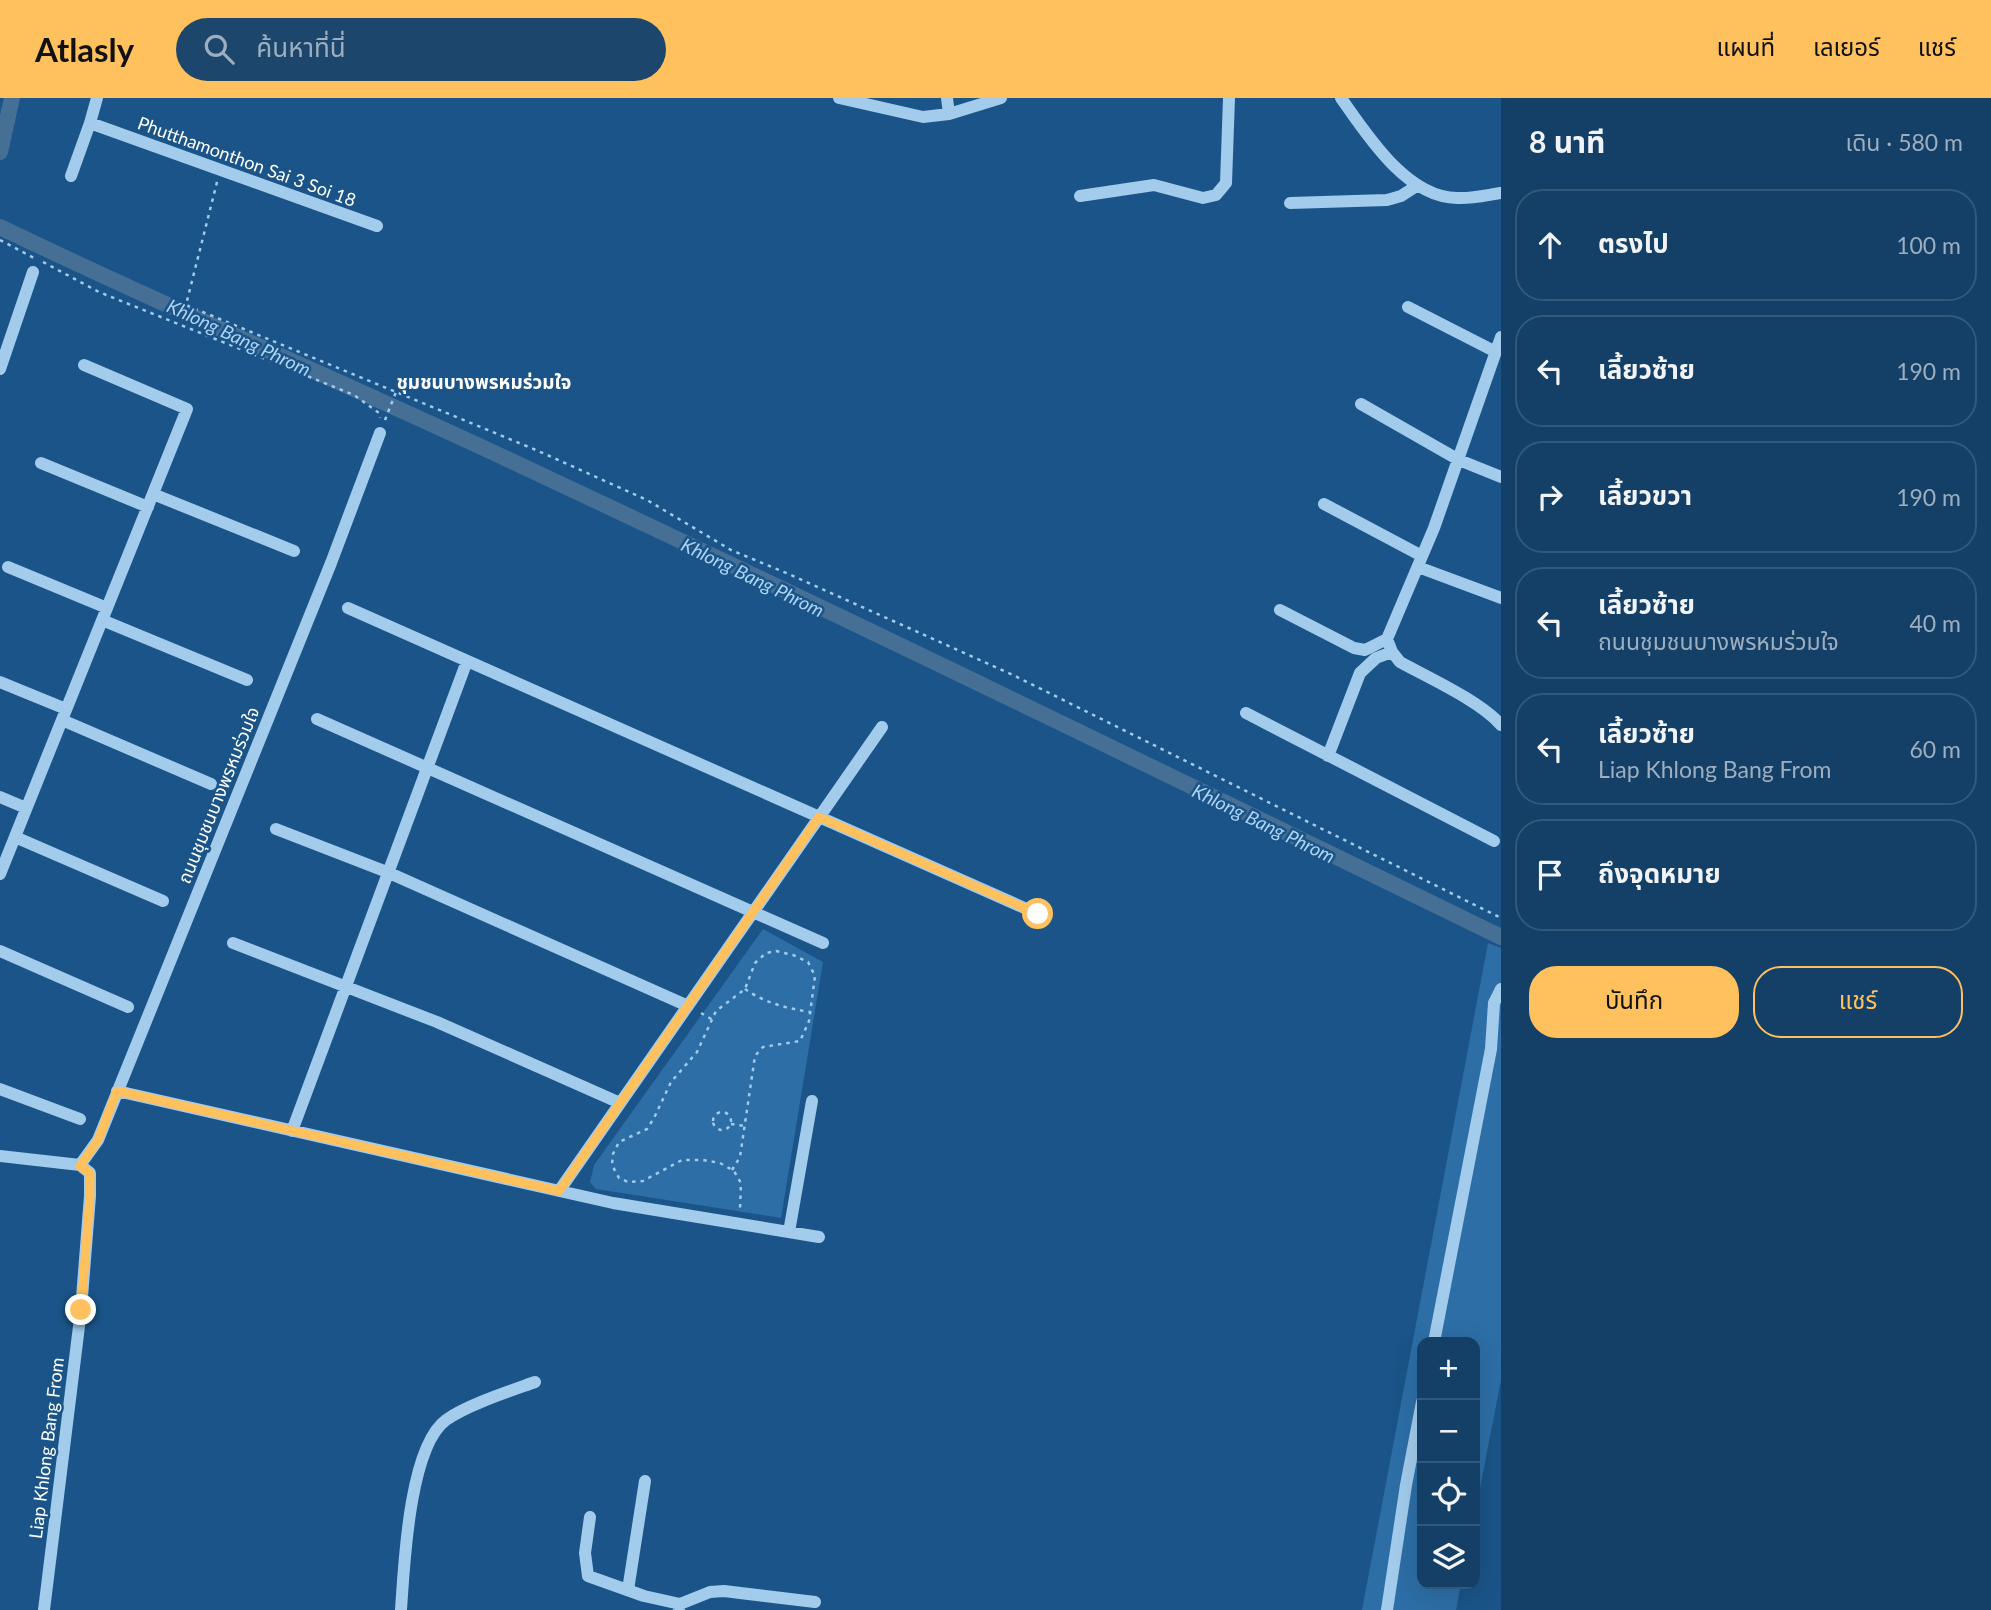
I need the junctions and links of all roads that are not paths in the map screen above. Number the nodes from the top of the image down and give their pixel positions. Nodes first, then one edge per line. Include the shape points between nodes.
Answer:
1 (97, 98) edge
2 (839, 98) edge
3 (947, 98) edge
4 (1001, 98) edge
5 (1229, 98) edge
6 (1341, 98) edge
7 (949, 114) junction
8 (90, 123) junction
9 (71, 176) dead end
10 (1418, 185) junction
11 (1501, 193) edge
12 (1080, 196) dead end
13 (1290, 203) dead end
14 (377, 226) dead end
15 (33, 272) dead end
16 (1408, 307) dead end
17 (1501, 338) edge
18 (1496, 352) junction
19 (84, 365) dead end
20 (1496, 367) edge
21 (0, 369) edge
22 (1362, 404) dead end
23 (380, 433) dead end
24 (1459, 460) junction
25 (41, 463) dead end
26 (1501, 477) edge
27 (153, 494) junction
28 (1324, 504) dead end
29 (148, 507) junction
30 (295, 551) dead end
31 (1420, 562) junction
32 (8, 567) dead end
33 (1501, 598) edge
34 (348, 608) dead end
35 (1280, 610) dead end
36 (104, 614) junction
37 (1387, 639) junction
38 (1392, 652) junction
39 (467, 661) junction
40 (247, 680) dead end
41 (0, 682) edge
42 (1246, 713) dead end
43 (64, 715) junction
44 (317, 719) dead end
45 (1501, 725) edge
46 (882, 727) dead end
47 (1328, 755) junction
48 (426, 768) junction
49 (211, 784) dead end
50 (0, 796) edge
51 (26, 808) junction
52 (819, 817) junction
53 (276, 829) dead end
54 (15, 837) junction
55 (1494, 841) dead end
56 (387, 872) junction
57 (0, 874) edge
58 (163, 901) dead end
59 (753, 912) junction
60 (1038, 914) dead end
61 (233, 943) dead end
62 (822, 943) dead end
63 (0, 951) edge
64 (345, 986) junction
65 (1501, 989) edge
66 (688, 1006) junction
67 (128, 1007) dead end
68 (1501, 1031) edge
69 (1491, 1049) junction
70 (0, 1089) edge
71 (117, 1091) junction
72 (811, 1101) dead end
73 (620, 1103) junction
74 (79, 1119) dead end
75 (292, 1131) junction
76 (0, 1156) edge
77 (80, 1166) junction
78 (559, 1191) junction
79 (789, 1232) junction
80 (819, 1237) dead end
81 (1435, 1337) edge
82 (535, 1382) dead end
83 (1417, 1428) edge
84 (645, 1481) dead end
85 (590, 1517) dead end
86 (628, 1591) junction
87 (815, 1602) dead end
88 (680, 1607) edge
89 (44, 1610) edge
90 (401, 1610) edge
91 (1387, 1610) edge

1 - 8 street
2 - 7 street via 923,117
3 - 7 street
4 - 7 street
5 - 12 street via 1226,183 1216,195 1203,198 1154,185
6 - 10 street via 1404,176
8 - 9 street
8 - 14 street, Phutthamonthon Sai 3 Soi 18
10 - 11 street via 1429,193 1456,199
10 - 13 street via 1387,200
15 - 21 street
16 - 18 street
17 - 18 street
18 - 20 street
19 - 27 street via 187,409
20 - 24 street
22 - 24 street
23 - 71 street, ถนนชุมชนบางพรหมร่วมใจ
24 - 26 street
24 - 31 street
25 - 29 street
27 - 29 street
27 - 30 street
28 - 31 street
29 - 36 street
31 - 33 street
31 - 37 street
32 - 36 street
34 - 39 street
35 - 37 street via 1354,648 1365,650
36 - 40 street
36 - 43 street
37 - 38 street
38 - 45 street via 1400,662 1475,704
38 - 47 street via 1376,658 1360,673
39 - 48 street
39 - 52 street
41 - 43 street
42 - 47 street
43 - 49 street
43 - 51 street
44 - 48 street
46 - 52 street
47 - 55 street
48 - 56 street
48 - 59 street
50 - 51 street
51 - 54 street
52 - 59 street
52 - 60 street
53 - 56 street
54 - 57 street
54 - 58 street
56 - 64 street
56 - 66 street
59 - 62 street
59 - 66 street
61 - 64 street
63 - 67 street
64 - 73 street
64 - 75 street
65 - 69 street via 1494,1003
66 - 73 street
68 - 69 street
69 - 81 street
70 - 74 street
71 - 75 street
71 - 77 street, ถนนชุมชนบางพรหมร่วมใจ via 98,1140
72 - 79 street
73 - 78 street
75 - 78 street
76 - 77 street
77 - 89 street, Liap Khlong Bang From via 90,1173 81,1310
78 - 79 street
79 - 80 street
82 - 90 street via 446,1420 430,1439 412,1503
83 - 91 street
84 - 86 street
85 - 86 street via 587,1576
86 - 88 street
87 - 88 street via 724,1591 710,1592

